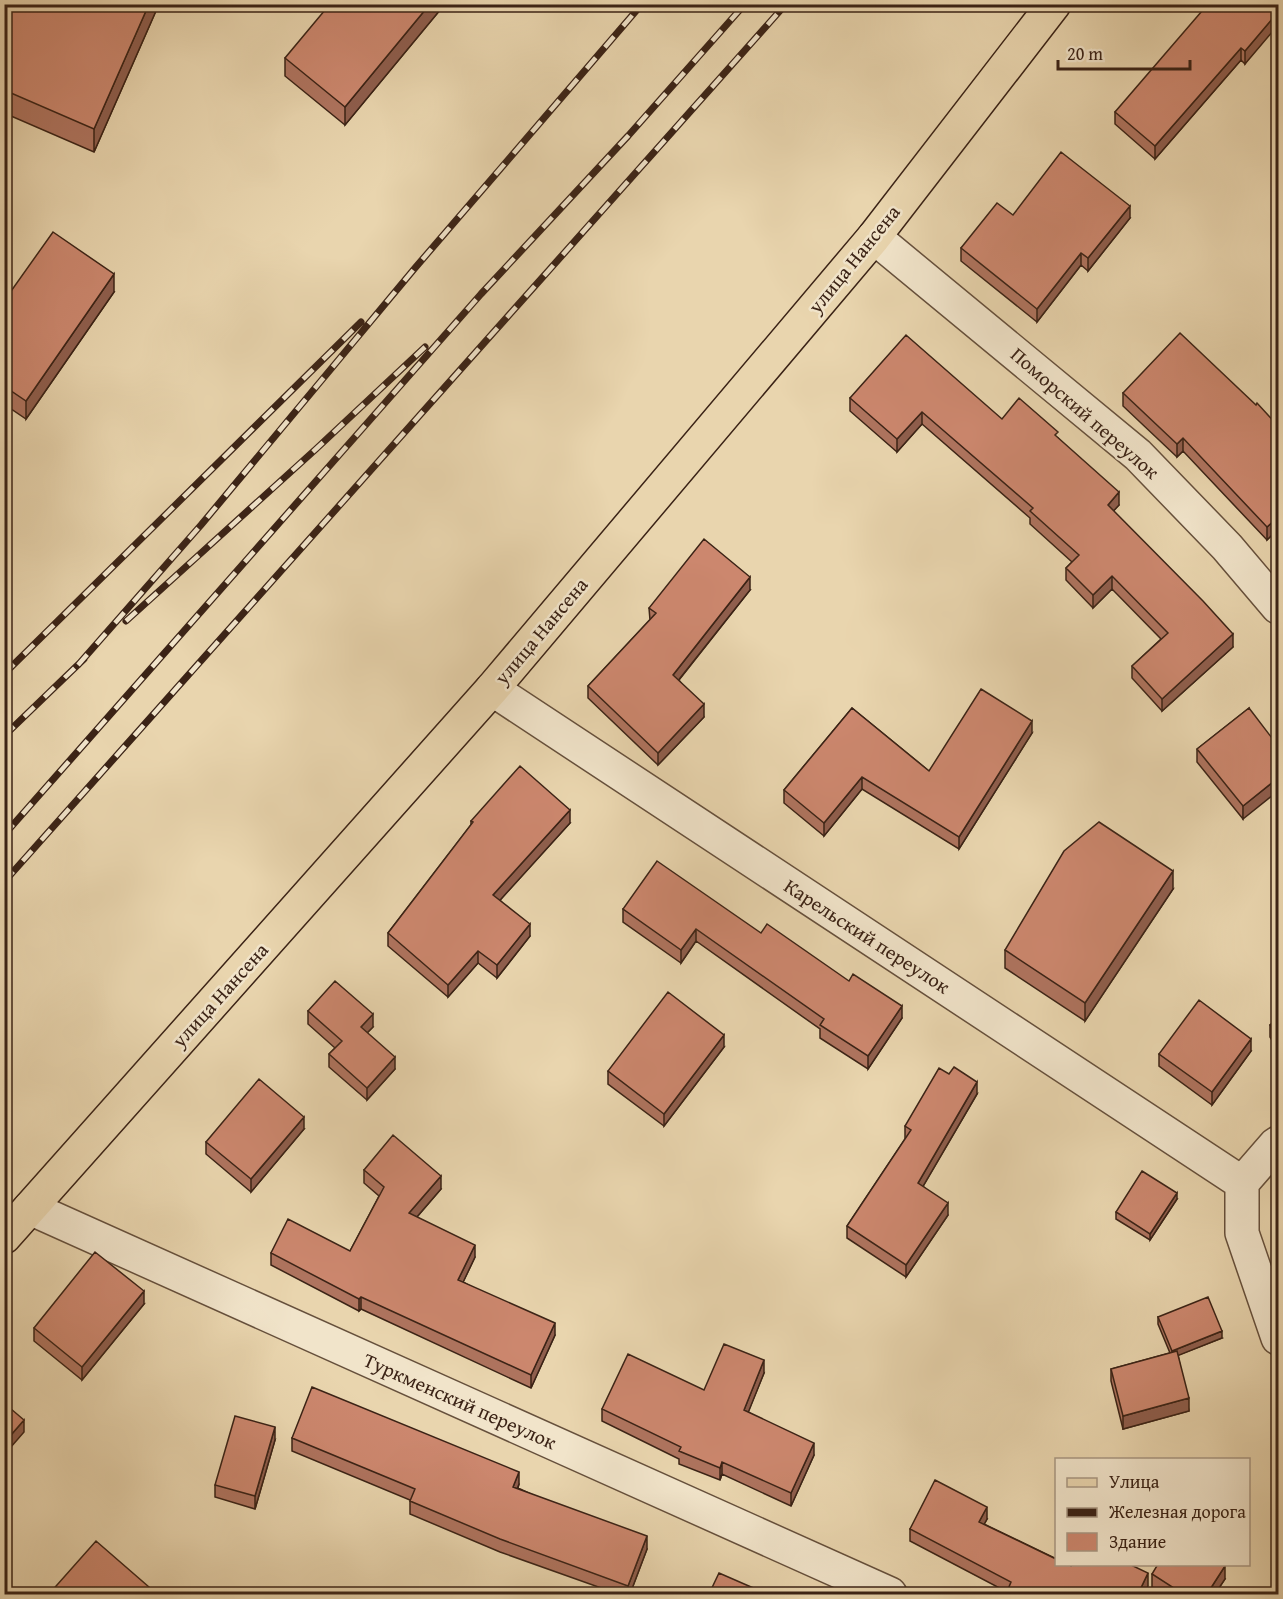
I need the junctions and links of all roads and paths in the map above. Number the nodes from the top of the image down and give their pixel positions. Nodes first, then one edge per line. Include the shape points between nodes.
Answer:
1 (1054, 4) edge
2 (874, 237) junction
3 (1278, 607) edge
4 (492, 689) junction
5 (1278, 1143) edge
6 (1242, 1183) junction
7 (30, 1208) junction
8 (4, 1237) edge
9 (1278, 1338) edge
10 (890, 1594) edge

1 - 2 main road, улица Нансена
2 - 3 street, Поморский переулок via 1138,455 1227,547
2 - 4 main road, улица Нансена
4 - 6 street, Карельский переулок
4 - 7 main road, улица Нансена
5 - 6 street
6 - 9 street via 1242,1233
7 - 8 main road, улица Нансена
7 - 10 street, Туркменский переулок

